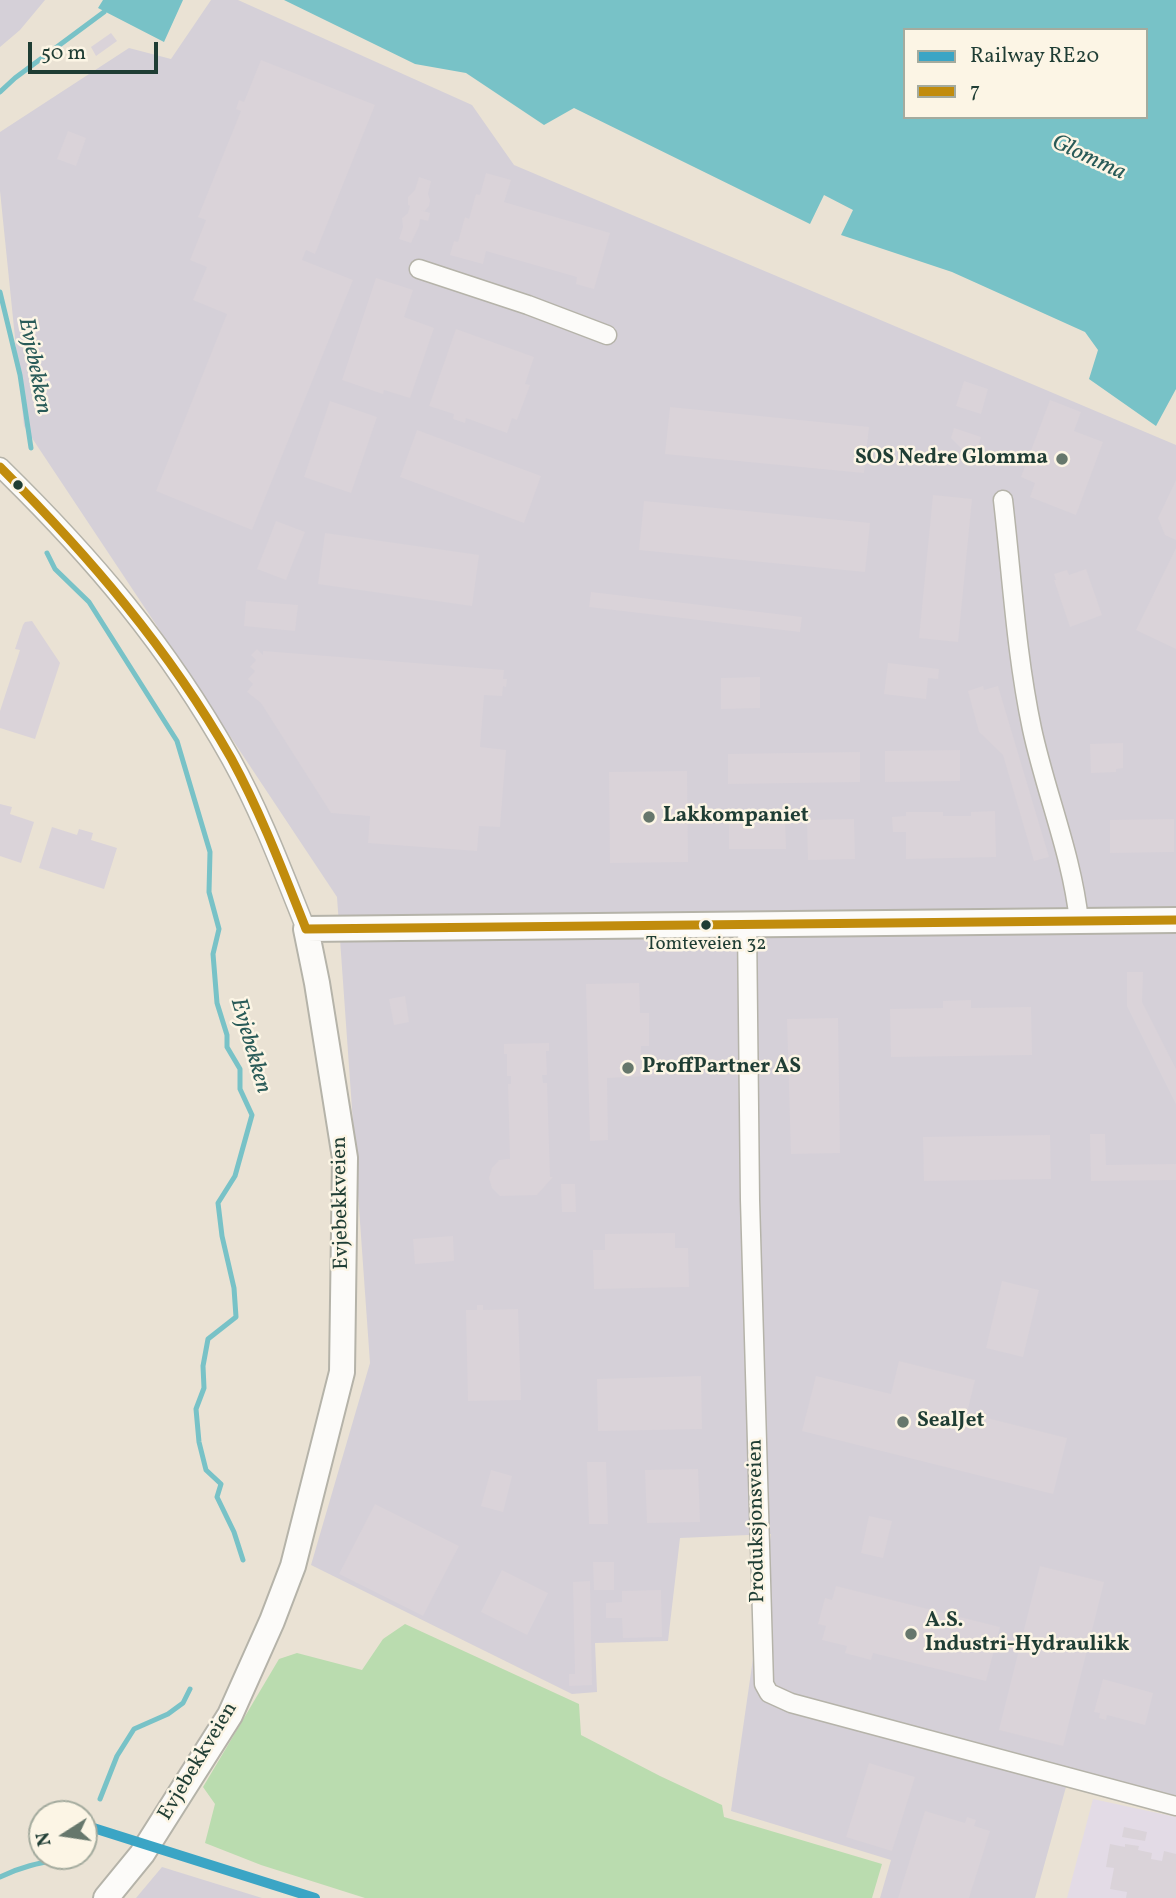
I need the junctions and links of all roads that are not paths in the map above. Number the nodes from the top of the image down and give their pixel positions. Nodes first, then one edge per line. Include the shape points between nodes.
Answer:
1 (419, 269) dead end
2 (607, 335) dead end
3 (0, 467) edge
4 (1003, 500) dead end
5 (1176, 920) edge
6 (1079, 921) junction
7 (747, 923) junction
8 (306, 929) junction
9 (1176, 1807) edge
10 (106, 1898) edge

1 - 2 street
3 - 8 street, Evjebekkveien via 99,569 170,661 256,809
4 - 6 street via 1024,691 1074,885
5 - 6 street
6 - 7 street
7 - 8 street
7 - 9 street, Produksjonsveien via 764,1684 769,1693 791,1703
8 - 10 street, Evjebekkveien via 345,1158 342,1372 293,1566 230,1715 142,1854

